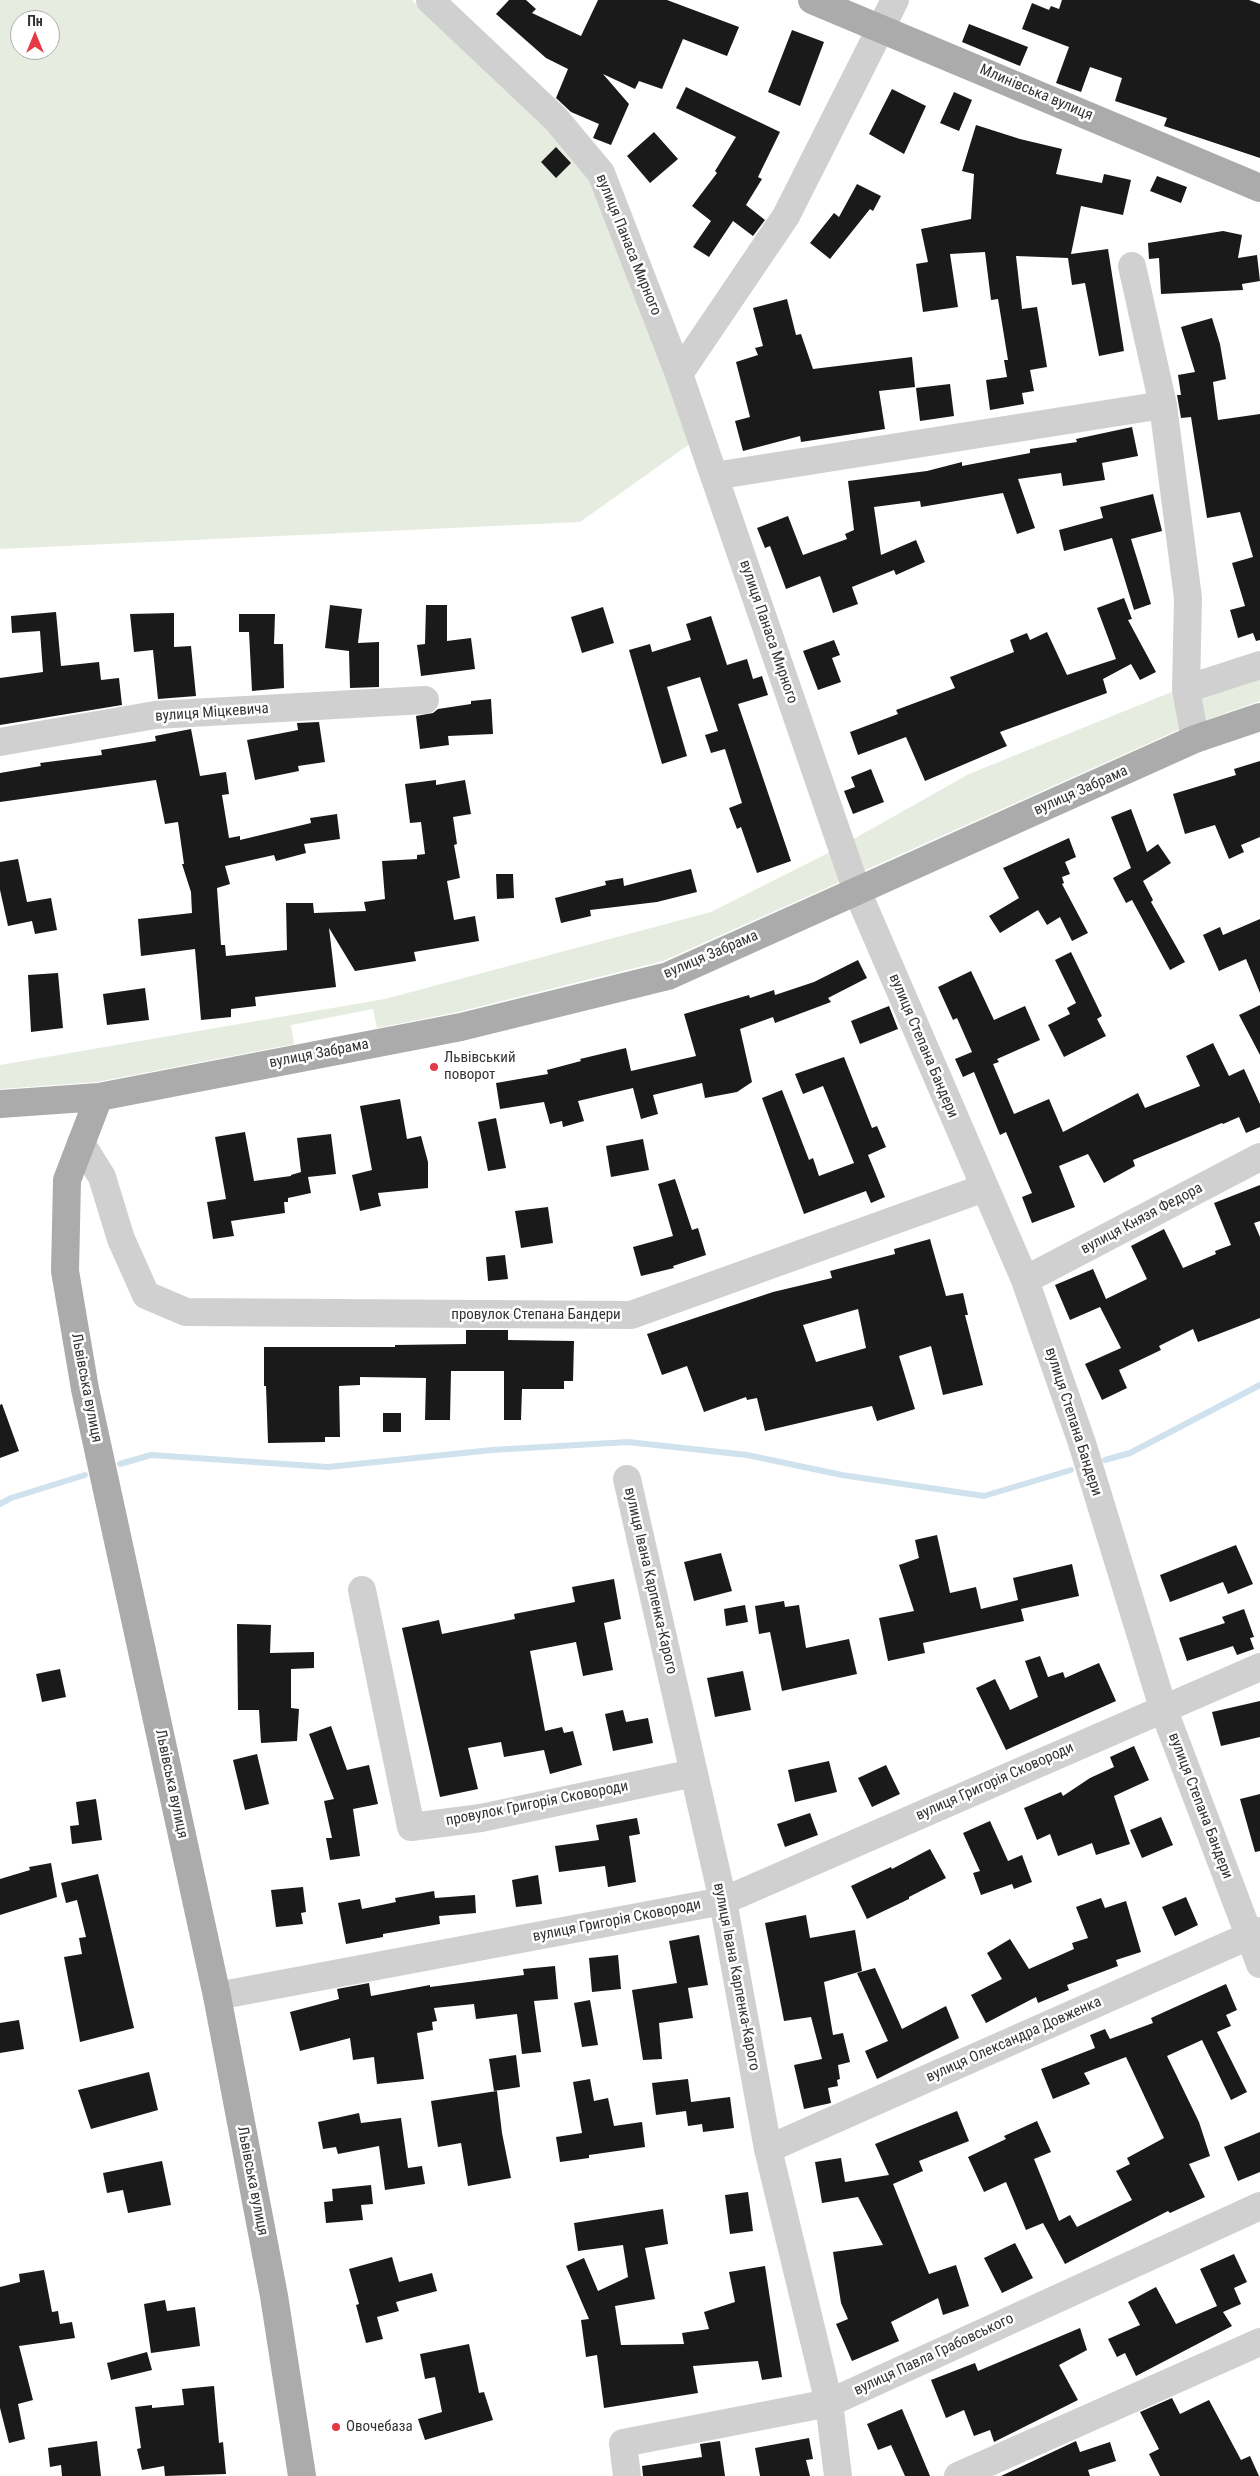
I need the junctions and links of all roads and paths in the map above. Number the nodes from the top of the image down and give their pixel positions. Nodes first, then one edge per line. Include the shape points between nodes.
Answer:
1 (430, 0) edge
2 (812, 0) edge
3 (895, 0) edge
4 (881, 27) junction
5 (1260, 188) edge
6 (1132, 266) dead end
7 (680, 374) junction
8 (1163, 405) junction
9 (714, 476) junction
10 (1260, 665) edge
11 (1186, 689) junction
12 (425, 700) dead end
13 (1260, 717) edge
14 (1195, 740) junction
15 (0, 742) edge
16 (857, 891) junction
17 (99, 1097) junction
18 (0, 1104) edge
19 (81, 1143) junction
20 (1260, 1157) edge
21 (984, 1188) junction
22 (1025, 1280) junction
23 (627, 1479) dead end
24 (362, 1590) dead end
25 (1260, 1667) edge
26 (1163, 1708) junction
27 (694, 1773) junction
28 (723, 1901) junction
29 (1255, 1933) edge
30 (1260, 1964) edge
31 (217, 1996) junction
32 (768, 2150) junction
33 (1260, 2206) edge
34 (1260, 2342) edge
35 (829, 2404) junction
36 (302, 2476) edge
37 (627, 2476) edge
38 (838, 2476) edge
39 (958, 2476) edge

1 - 7 street, вулиця Панаса Мирного via 556,118 601,173
2 - 4 main road, Млинівська вулиця
3 - 4 street
4 - 5 main road, Млинівська вулиця
4 - 7 street via 786,216
6 - 8 street
7 - 9 street, вулиця Панаса Мирного
8 - 9 street
8 - 11 street via 1188,598
9 - 16 street, вулиця Панаса Мирного
10 - 11 street
11 - 14 street
12 - 15 street, вулиця Міцкевича via 155,715
13 - 14 main road, вулиця Забрама
14 - 16 main road, вулиця Забрама
16 - 17 main road, вулиця Забрама via 668,976 461,1027
16 - 21 street, вулиця Степана Бандери
17 - 18 main road, вулиця Забрама
17 - 19 main road, Львівська вулиця
19 - 21 street, провулок Степана Бандери via 102,1177 121,1239 146,1296 186,1312 631,1315
19 - 31 main road, Львівська вулиця via 67,1180 65,1270 85,1388
20 - 22 street, вулиця Князя Федора
21 - 22 street, вулиця Степана Бандери
22 - 26 street, вулиця Степана Бандери via 1082,1443
23 - 27 street, вулиця Івана Карпенка-Карого
24 - 27 street, провулок Григорія Сковороди via 411,1826 480,1818
25 - 26 street, вулиця Григорія Сковороди
26 - 28 street, вулиця Григорія Сковороди
26 - 29 street, вулиця Степана Бандери
27 - 28 street, вулиця Івана Карпенка-Карого
28 - 31 street, вулиця Григорія Сковороди
28 - 32 street, вулиця Івана Карпенка-Карого
29 - 30 street, вулиця Степана Бандери
29 - 32 street, вулиця Олександра Довженка
31 - 36 main road, Львівська вулиця via 274,2296
32 - 35 street, вулиця Івана Карпенка-Карого
33 - 35 street, вулиця Павла Грабовського
34 - 39 street
35 - 37 street, вулиця Павла Грабовського via 622,2443
35 - 38 street, вулиця Івана Карпенка-Карого

